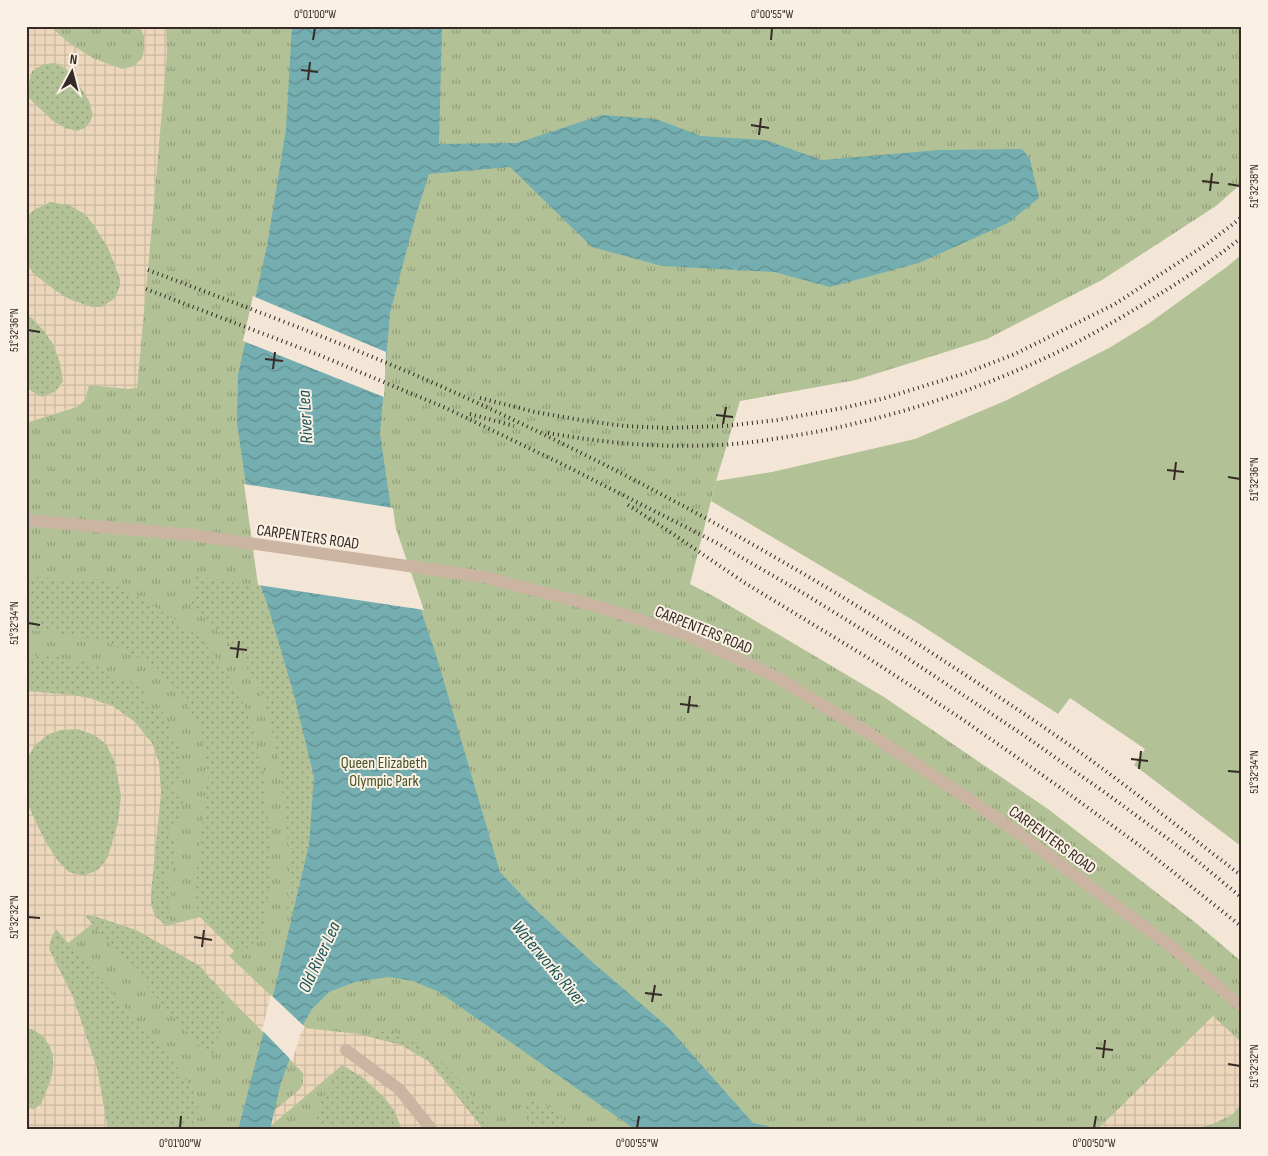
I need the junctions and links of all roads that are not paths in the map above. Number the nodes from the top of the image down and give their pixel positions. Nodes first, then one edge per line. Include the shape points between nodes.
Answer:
1 (26, 520) edge
2 (1242, 1007) edge
3 (346, 1050) dead end
4 (432, 1130) edge

1 - 2 street, CARPENTERS ROAD via 193,535 484,577 684,634 774,676 867,732 1018,833 1173,948
3 - 4 street via 399,1090

